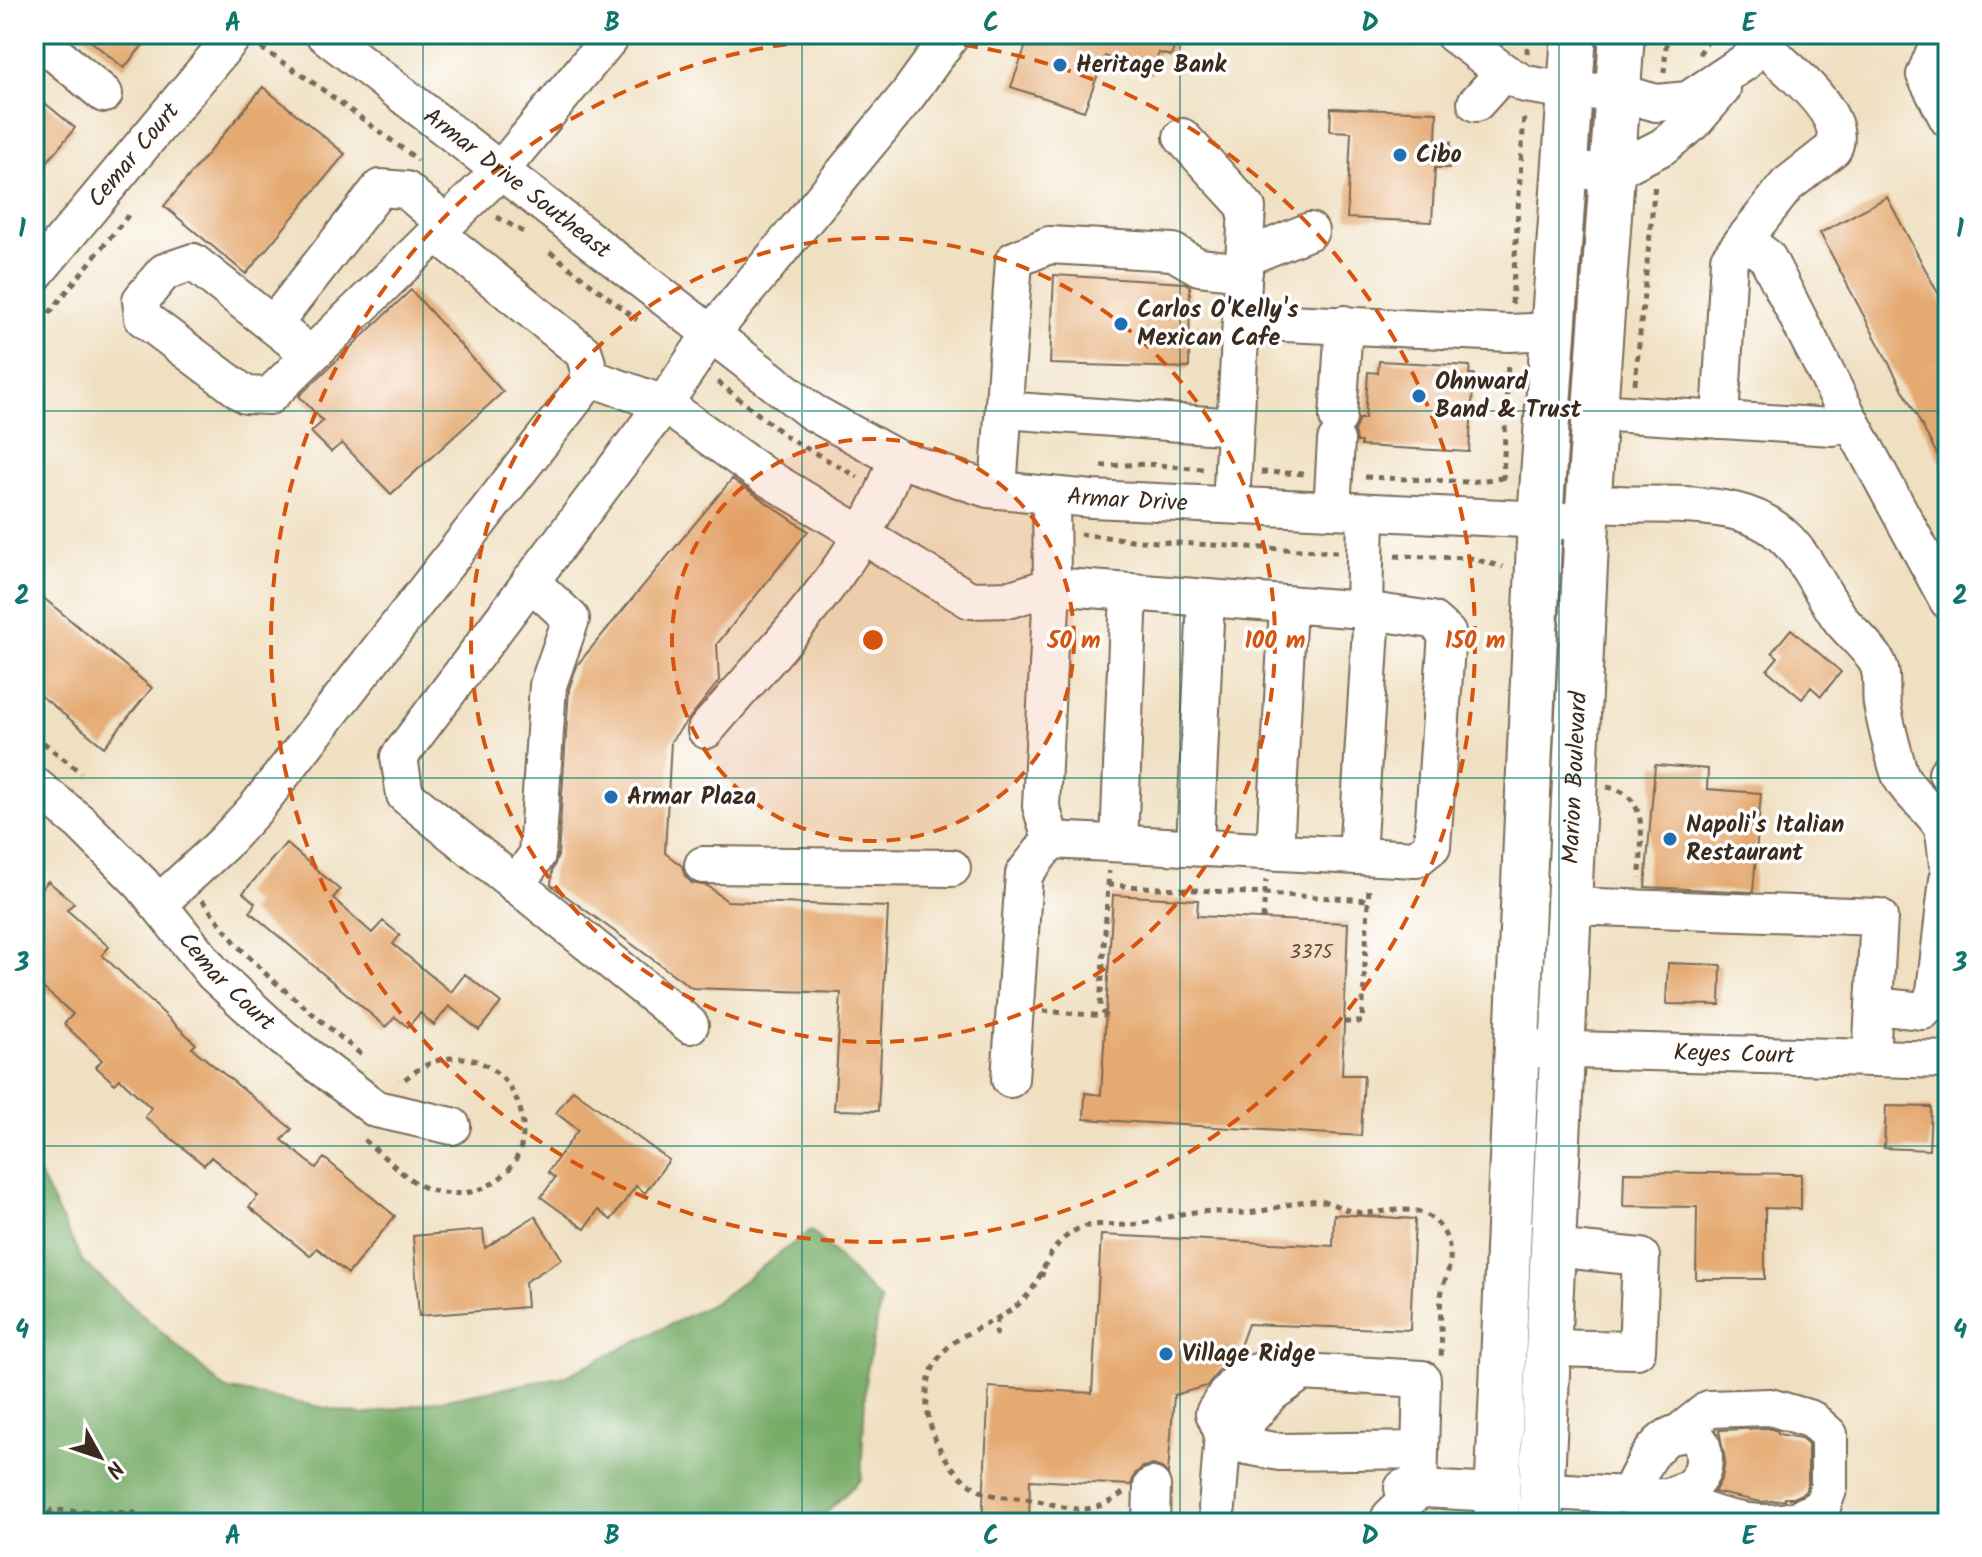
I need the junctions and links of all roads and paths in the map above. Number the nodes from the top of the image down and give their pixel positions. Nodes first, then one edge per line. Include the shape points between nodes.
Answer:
1 (235, 34) edge
2 (324, 34) edge
3 (613, 34) edge
4 (952, 34) edge
5 (1453, 34) edge
6 (1528, 34) edge
7 (1574, 34) edge
8 (1622, 34) edge
9 (1667, 34) edge
10 (1942, 34) edge
11 (34, 36) edge
12 (1752, 45) edge
13 (1515, 78) junction
14 (1570, 91) junction
15 (1618, 92) junction
16 (104, 94) dead end
17 (1662, 102) junction
18 (1476, 103) dead end
19 (1948, 119) edge
20 (1182, 137) dead end
21 (1658, 149) junction
22 (1566, 170) junction
23 (499, 172) junction
24 (1612, 172) junction
25 (441, 229) junction
26 (1310, 231) dead end
27 (1744, 240) junction
28 (1244, 265) junction
29 (34, 275) edge
30 (1241, 321) junction
31 (1344, 324) junction
32 (273, 325) junction
33 (1553, 331) junction
34 (1510, 333) junction
35 (710, 335) junction
36 (311, 355) junction
37 (591, 378) junction
38 (664, 404) junction
39 (1004, 410) junction
40 (1614, 414) junction
41 (1720, 420) junction
42 (1850, 420) junction
43 (1235, 427) junction
44 (896, 458) junction
45 (1089, 466) dead end
46 (1341, 471) junction
47 (1503, 478) junction
48 (1503, 487) dead end
49 (1232, 488) junction
50 (998, 490) junction
51 (1051, 495) junction
52 (1587, 512) junction
53 (1540, 520) junction
54 (862, 535) junction
55 (1501, 553) dead end
56 (1497, 564) dead end
57 (530, 581) junction
58 (1052, 586) junction
59 (1129, 592) junction
60 (1206, 598) junction
61 (1948, 601) edge
62 (1288, 605) junction
63 (1368, 611) junction
64 (706, 730) dead end
65 (34, 735) edge
66 (81, 773) dead end
67 (34, 785) edge
68 (1606, 787) dead end
69 (1051, 840) junction
70 (1114, 843) junction
71 (1195, 847) junction
72 (1275, 851) junction
73 (1364, 856) junction
74 (1948, 864) edge
75 (703, 865) dead end
76 (952, 868) dead end
77 (1948, 879) edge
78 (516, 885) junction
79 (1108, 885) junction
80 (1369, 900) junction
81 (158, 904) junction
82 (1569, 906) junction
83 (1640, 909) junction
84 (1874, 1006) junction
85 (1015, 1009) junction
86 (1344, 1022) dead end
87 (690, 1025) dead end
88 (1518, 1048) junction
89 (1562, 1050) junction
90 (1871, 1058) junction
91 (1948, 1060) edge
92 (1010, 1079) dead end
93 (452, 1126) dead end
94 (1552, 1248) junction
95 (1039, 1273) junction
96 (1050, 1277) dead end
97 (998, 1319) junction
98 (996, 1336) dead end
99 (1548, 1348) junction
100 (1422, 1379) junction
101 (1676, 1435) junction
102 (1235, 1440) junction
103 (1420, 1450) junction
104 (1411, 1489) junction
105 (1629, 1495) junction
106 (1669, 1497) junction
107 (1151, 1501) edge
108 (1217, 1507) dead end
109 (1541, 1507) edge
110 (1496, 1508) edge
111 (40, 1523) edge
112 (153, 1523) edge
113 (1388, 1523) edge

1 - 29 street, Cemar Court
2 - 23 street, Armar Drive Southeast
3 - 23 street
4 - 35 street
5 - 13 street
6 - 13 path
7 - 14 main road, Marion Boulevard
8 - 15 main road, Marion Boulevard
9 - 17 path
10 - 19 street via 1925,75
11 - 16 street
12 - 17 street via 1688,100
12 - 21 street via 1693,123
12 - 27 street via 1811,88 1837,132 1833,149 1787,185
13 - 14 street
13 - 18 street
13 - 34 path
14 - 15 street
14 - 22 main road, Marion Boulevard
15 - 17 street
15 - 24 main road, Marion Boulevard
20 - 28 street via 1247,208
21 - 24 street
21 - 40 path
22 - 24 street
22 - 33 main road, Marion Boulevard
23 - 25 street
23 - 35 street, Armar Drive Southeast
24 - 40 main road, Marion Boulevard
25 - 32 street via 406,190 380,188
25 - 36 street
25 - 37 street via 584,353
26 - 28 street
27 - 41 street via 1729,259
27 - 42 street via 1767,257
28 - 30 street
28 - 39 street via 1199,267 1173,252 1049,245 1014,260
30 - 31 street
30 - 43 street
31 - 34 street
31 - 46 street
32 - 36 street
32 - 36 street via 193,262 164,272 141,300 143,318 246,395 269,396
33 - 34 street
33 - 53 main road, Marion Boulevard
34 - 47 path
35 - 38 street
35 - 44 street, Armar Drive via 812,412
37 - 38 street
37 - 81 street via 256,808
38 - 54 street via 763,475
38 - 57 street
39 - 43 street
39 - 50 street
40 - 41 street
40 - 52 main road, Marion Boulevard
41 - 42 street via 1833,427
42 - 61 street
43 - 49 street
44 - 50 street, Armar Drive
44 - 54 street via 888,490
45 - 49 path via 1147,464
46 - 47 path via 1468,482
46 - 49 street, Armar Drive
46 - 49 path
46 - 53 street, Armar Drive
46 - 63 street
47 - 48 path
49 - 51 street, Armar Drive
50 - 51 street, Armar Drive
51 - 58 street
52 - 53 street, Armar Drive
52 - 74 street, Armar Drive via 1623,506 1736,511 1785,536 1840,618 1876,660 1901,779 1942,828
52 - 82 main road, Marion Boulevard
53 - 88 main road, Marion Boulevard
54 - 58 street via 970,600 1011,599
54 - 64 street via 833,579
55 - 56 path
57 - 78 street via 571,619 548,685 537,855
57 - 78 street via 399,757 405,795
58 - 59 street
58 - 69 street via 1041,806
59 - 60 street
59 - 70 street
60 - 62 street
60 - 71 street
62 - 63 street
62 - 72 street
63 - 73 street
63 - 73 street via 1432,620 1447,633 1432,846 1416,859
65 - 66 path
67 - 81 street, Cemar Court via 81,823
68 - 83 path via 1634,798 1640,813
69 - 70 street
69 - 85 street via 1024,874
70 - 71 street
70 - 79 path
71 - 72 street
72 - 73 street
73 - 80 path
75 - 76 street
77 - 84 street via 1931,1002 1923,1011
78 - 87 street
79 - 80 path
79 - 85 path via 1100,1006 1106,1016
80 - 86 path via 1362,1022
81 - 93 street, Cemar Court via 213,973 282,1037 376,1109
82 - 83 street
82 - 89 main road, Marion Boulevard
83 - 84 street via 1879,917
84 - 90 street
85 - 92 street
88 - 89 street, Keyes Court
88 - 110 main road, Marion Boulevard
89 - 90 street, Keyes Court
89 - 94 main road, Marion Boulevard
90 - 91 street, Keyes Court
94 - 99 main road, Marion Boulevard
94 - 99 street via 1641,1257 1637,1350
95 - 96 path
95 - 97 path via 1023,1301
95 - 100 path via 1060,1241 1086,1225 1138,1224 1196,1212 1256,1212 1322,1201 1356,1212 1412,1210 1438,1222 1450,1254 1441,1299 1440,1380
97 - 98 path
97 - 107 path via 951,1345 930,1377 929,1420 948,1462 980,1491 1001,1498 1081,1511 1131,1491
99 - 109 main road, Marion Boulevard
100 - 102 street via 1302,1372 1272,1393
100 - 103 street
101 - 105 street via 1658,1444
101 - 106 street via 1693,1436 1701,1443 1703,1473 1696,1484
101 - 106 street via 1709,1409 1770,1407 1811,1419 1829,1435 1829,1487 1822,1507 1793,1520 1758,1522 1710,1515
102 - 103 street via 1280,1452
102 - 108 street
103 - 104 street
104 - 110 street
104 - 113 street
105 - 106 street
105 - 109 street
111 - 112 path via 52,1510 138,1513

